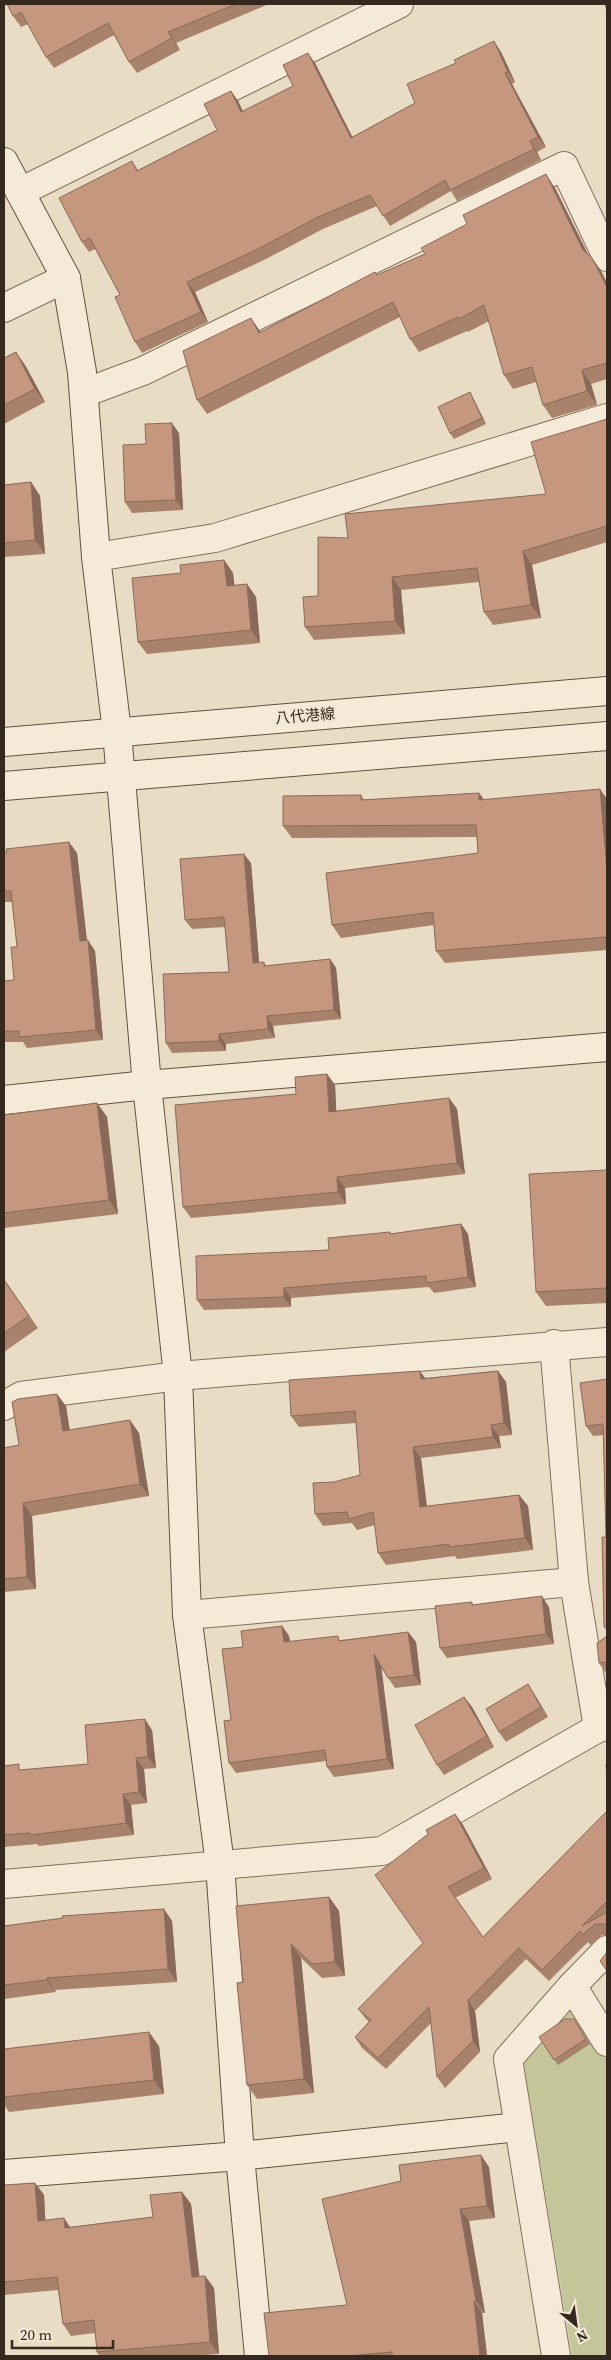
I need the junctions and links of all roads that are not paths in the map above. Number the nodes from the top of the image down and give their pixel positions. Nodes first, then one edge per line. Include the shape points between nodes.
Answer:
1 (399, 4) edge
2 (4, 162) edge
3 (20, 192) junction
4 (607, 257) edge
5 (66, 278) junction
6 (4, 308) edge
7 (84, 393) junction
8 (607, 418) edge
9 (96, 557) junction
10 (607, 690) edge
11 (118, 732) junction
12 (607, 736) edge
13 (4, 742) edge
14 (121, 776) junction
15 (4, 786) edge
16 (607, 1047) edge
17 (148, 1085) junction
18 (4, 1100) edge
19 (607, 1342) edge
20 (554, 1344) junction
21 (178, 1376) junction
22 (4, 1406) edge
23 (574, 1582) junction
24 (187, 1615) junction
25 (603, 1727) edge
26 (220, 1864) junction
27 (4, 1884) edge
28 (607, 1950) edge
29 (572, 1986) junction
30 (607, 2042) edge
31 (518, 2127) junction
32 (240, 2156) junction
33 (4, 2174) edge
34 (259, 2356) edge
35 (556, 2356) edge

1 - 3 street
2 - 3 street
3 - 5 street
4 - 7 street via 564,166 152,366
5 - 6 street
5 - 7 street
7 - 9 street
8 - 9 street via 215,538
9 - 11 street
10 - 11 street, 八代港線
11 - 13 street, 八代港線
11 - 14 street
12 - 14 street
14 - 15 street
14 - 17 street
16 - 17 street
17 - 18 street
17 - 21 street
19 - 20 street
20 - 21 street
20 - 23 street
21 - 22 street via 21,1396
21 - 24 street
23 - 24 street
23 - 25 street
24 - 26 street
25 - 26 street via 382,1851
26 - 27 street
26 - 32 street
28 - 29 street
29 - 30 street
29 - 31 street via 508,2059
31 - 32 street
31 - 35 street
32 - 33 street
32 - 34 street

